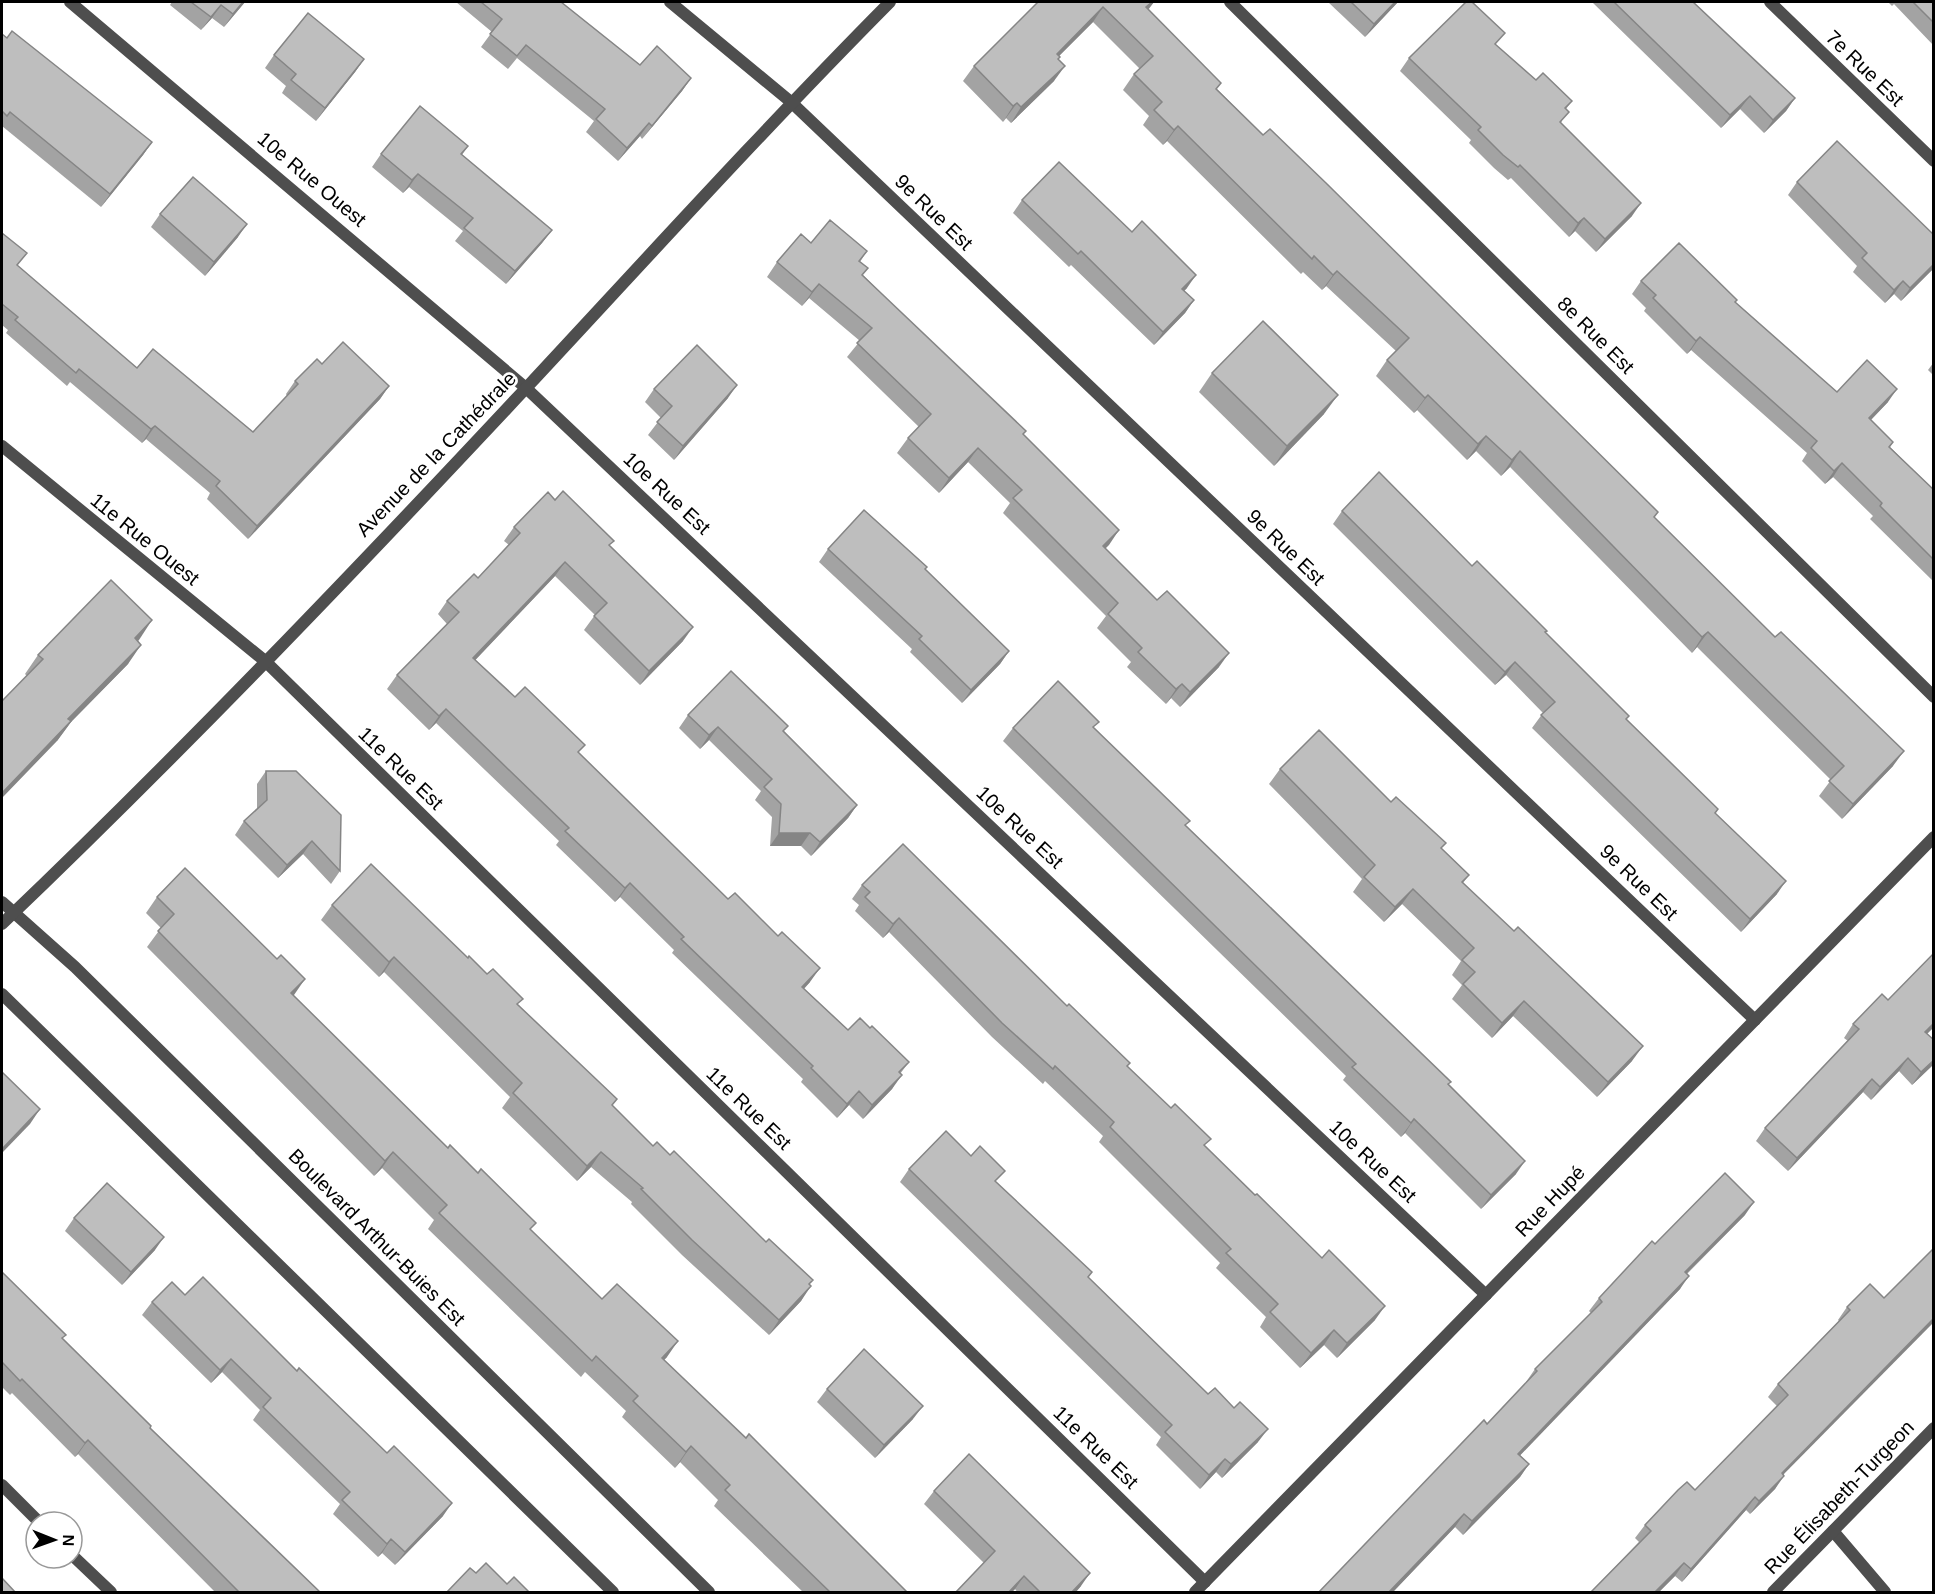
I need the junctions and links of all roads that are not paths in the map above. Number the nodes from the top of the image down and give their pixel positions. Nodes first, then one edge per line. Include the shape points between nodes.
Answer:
1 (70, 2) edge
2 (670, 2) edge
3 (890, 2) edge
4 (1230, 2) edge
5 (1770, 2) edge
6 (791, 102) junction
7 (1934, 161) edge
8 (526, 388) junction
9 (2, 446) edge
10 (265, 661) junction
11 (1934, 697) edge
12 (1934, 837) edge
13 (2, 902) edge
14 (14, 912) junction
15 (2, 924) edge
16 (2, 994) edge
17 (1755, 1020) junction
18 (1486, 1295) junction
19 (1934, 1428) edge
20 (2, 1485) edge
21 (27, 1510) edge
22 (1833, 1531) junction
23 (84, 1567) edge
24 (1205, 1582) junction
25 (111, 1593) edge
26 (613, 1593) edge
27 (709, 1593) edge
28 (1195, 1593) edge
29 (1773, 1593) edge
30 (1885, 1593) edge

1 - 8 street, 10e Rue Ouest
2 - 6 street, 9e Rue Est
3 - 6 street, Avenue de la Cathédrale
4 - 11 street, 8e Rue Est
5 - 7 street, 7e Rue Est
6 - 8 street, Avenue de la Cathédrale
6 - 17 street, 9e Rue Est
8 - 10 street, Avenue de la Cathédrale
8 - 18 street, 10e Rue Est
9 - 10 street, 11e Rue Ouest
10 - 14 street, Avenue de la Cathédrale
10 - 24 street, 11e Rue Est
12 - 17 street, Rue Hupé
13 - 14 street, Boulevard Arthur-Buies Est
14 - 15 street, Avenue de la Cathédrale
14 - 27 street, Boulevard Arthur-Buies Est via 84,976
16 - 26 street
17 - 18 street, Rue Hupé
18 - 24 street, Rue Hupé
19 - 22 street, Rue Élisabeth-Turgeon
20 - 21 street
22 - 29 street, Rue Élisabeth-Turgeon
22 - 30 street
23 - 25 street
24 - 28 street, Rue Hupé

